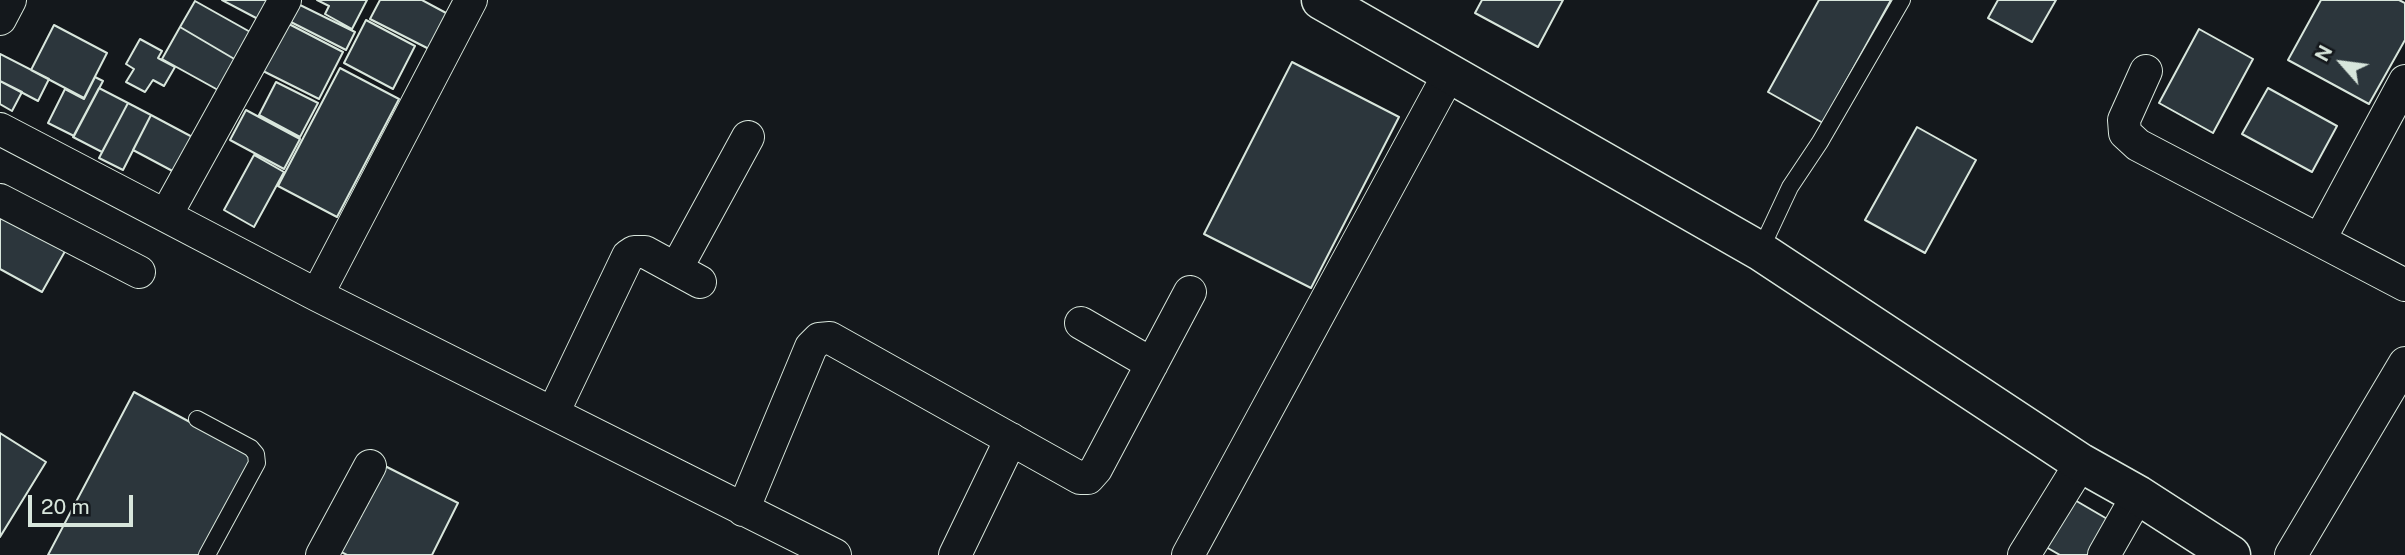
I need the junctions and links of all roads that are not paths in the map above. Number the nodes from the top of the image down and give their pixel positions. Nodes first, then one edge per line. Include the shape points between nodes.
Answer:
1 (10, 0) edge
2 (285, 0) edge
3 (471, 0) edge
4 (1321, 0) edge
5 (1902, 0) edge
6 (0, 19) edge
7 (2146, 71) dead end
8 (1449, 74) junction
9 (2405, 81) edge
10 (0, 129) edge
11 (748, 137) dead end
12 (0, 200) edge
13 (166, 215) junction
14 (2320, 239) junction
15 (1760, 251) junction
16 (139, 272) dead end
17 (2404, 284) edge
18 (1190, 292) dead end
19 (317, 295) junction
20 (1081, 323) dead end
21 (2405, 363) edge
22 (1152, 364) junction
23 (553, 413) junction
24 (197, 419) dead end
25 (1011, 439) junction
26 (2081, 463) junction
27 (370, 466) dead end
28 (2138, 495) junction
29 (743, 510) junction
30 (207, 555) edge
31 (323, 555) edge
32 (835, 555) edge
33 (955, 555) edge
34 (1188, 555) edge
35 (2024, 555) edge
36 (2104, 555) edge
37 (2231, 555) edge
38 (2291, 555) edge

1 - 6 street
2 - 13 street
3 - 19 street
4 - 8 main road
5 - 15 lane via 1790,187
7 - 14 street via 2124,120 2125,133 2138,145
8 - 15 main road
8 - 34 street
9 - 14 street
10 - 13 street
11 - 23 street via 688,275 645,252 628,256
12 - 16 street
13 - 19 street
14 - 17 street
15 - 26 main road
18 - 22 street
19 - 23 street
20 - 22 street
21 - 38 street
22 - 25 street via 1088,478 1080,478
23 - 29 street
24 - 30 lane via 251,448 257,463
25 - 29 street via 830,338 819,339 811,348
25 - 33 street
26 - 28 main road
26 - 35 street
27 - 31 street
28 - 36 street
28 - 37 main road
29 - 32 street

